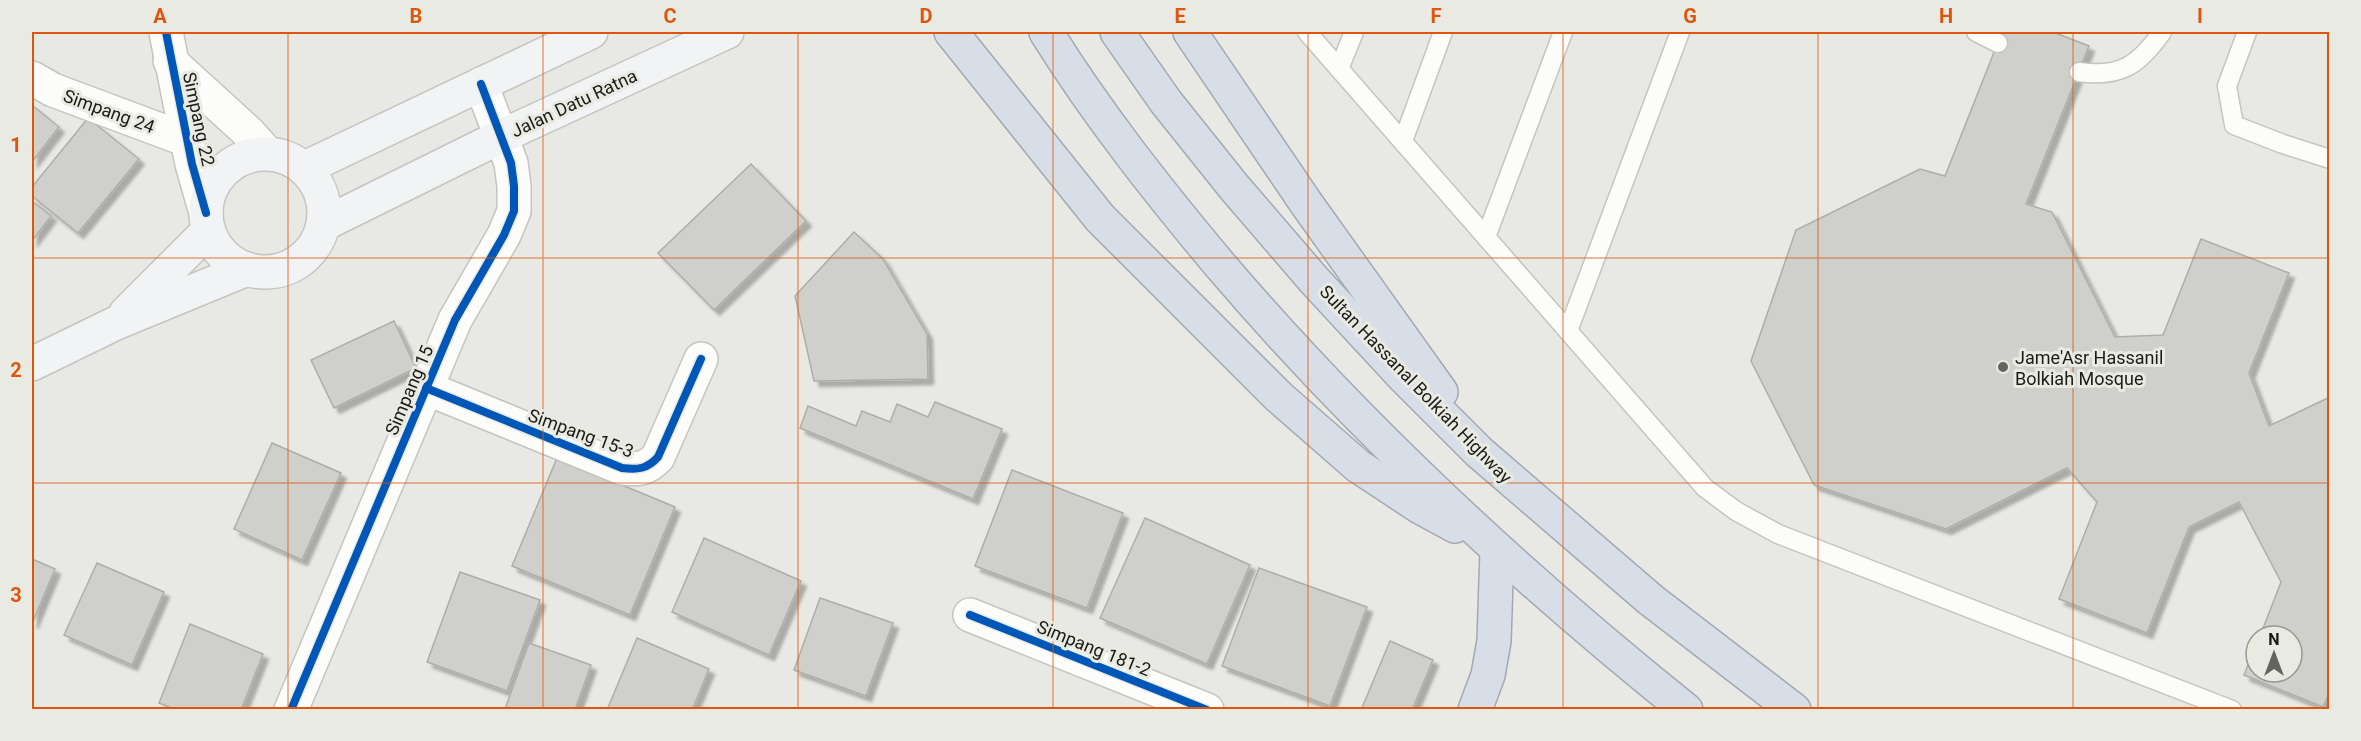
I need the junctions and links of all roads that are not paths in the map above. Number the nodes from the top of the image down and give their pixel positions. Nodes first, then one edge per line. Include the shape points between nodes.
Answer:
1 (591, 32) edge
2 (727, 32) edge
3 (951, 32) edge
4 (1046, 32) edge
5 (1117, 32) edge
6 (1190, 32) edge
7 (1307, 32) edge
8 (1354, 32) edge
9 (1443, 32) edge
10 (1563, 32) edge
11 (1680, 32) edge
12 (1976, 32) edge
13 (2162, 32) edge
14 (2247, 32) edge
15 (1998, 43) dead end
16 (168, 46) edge
17 (1339, 69) junction
18 (2079, 72) dead end
19 (32, 78) edge
20 (481, 84) junction
21 (502, 136) junction
22 (188, 140) junction
23 (1403, 141) junction
24 (267, 153) junction
25 (2330, 159) edge
26 (305, 168) junction
27 (207, 222) junction
28 (324, 224) junction
29 (1486, 237) junction
30 (247, 269) junction
31 (116, 323) junction
32 (1568, 331) junction
33 (701, 359) dead end
34 (32, 364) edge
35 (426, 388) junction
36 (1498, 471) junction
37 (1494, 548) junction
38 (970, 615) dead end
39 (291, 710) edge
40 (1207, 710) edge
41 (1475, 710) edge
42 (1686, 710) edge
43 (1794, 710) edge
44 (2232, 710) edge

1 - 20 main road
2 - 21 main road, Jalan Datu Ratna
3 - 37 highway via 1100,218 1279,397 1358,466 1420,507
4 - 37 highway via 1112,129 1180,218 1275,330
5 - 36 highway, Sultan Hassanal Bolkiah Highway via 1234,187 1314,280 1401,375
6 - 36 highway via 1306,203
7 - 17 lane
8 - 17 lane
9 - 23 lane
10 - 29 lane
11 - 32 lane
12 - 15 lane
13 - 18 lane via 2147,54 2121,70
14 - 25 lane via 2227,86 2234,125
16 - 22 street, Simpang 22
16 - 24 street, Simpang 22
17 - 23 lane
19 - 22 street, Simpang 24 via 53,90
20 - 21 street, Simpang 15
20 - 26 main road
21 - 28 main road, Jalan Datu Ratna
21 - 35 street, Simpang 15 via 511,163 514,211 455,321
22 - 27 street, Simpang 22
23 - 29 lane
24 - 26 main road via 287,157
24 - 27 main road via 231,164 217,177 208,194
26 - 28 main road via 324,203
27 - 30 main road via 217,248 230,261
27 - 31 main road
28 - 30 main road via 317,242 304,258 286,268 266,272
29 - 32 lane
30 - 31 main road
31 - 34 main road
32 - 44 lane via 1705,488 1736,511 1778,534
33 - 35 street, Simpang 15-3 via 658,457 649,466 636,470 622,468
35 - 39 street, Simpang 15
36 - 43 highway, Sultan Hassanal Bolkiah Highway via 1651,600
37 - 41 highway via 1494,641 1488,675
37 - 42 highway
38 - 40 street, Simpang 181-2

